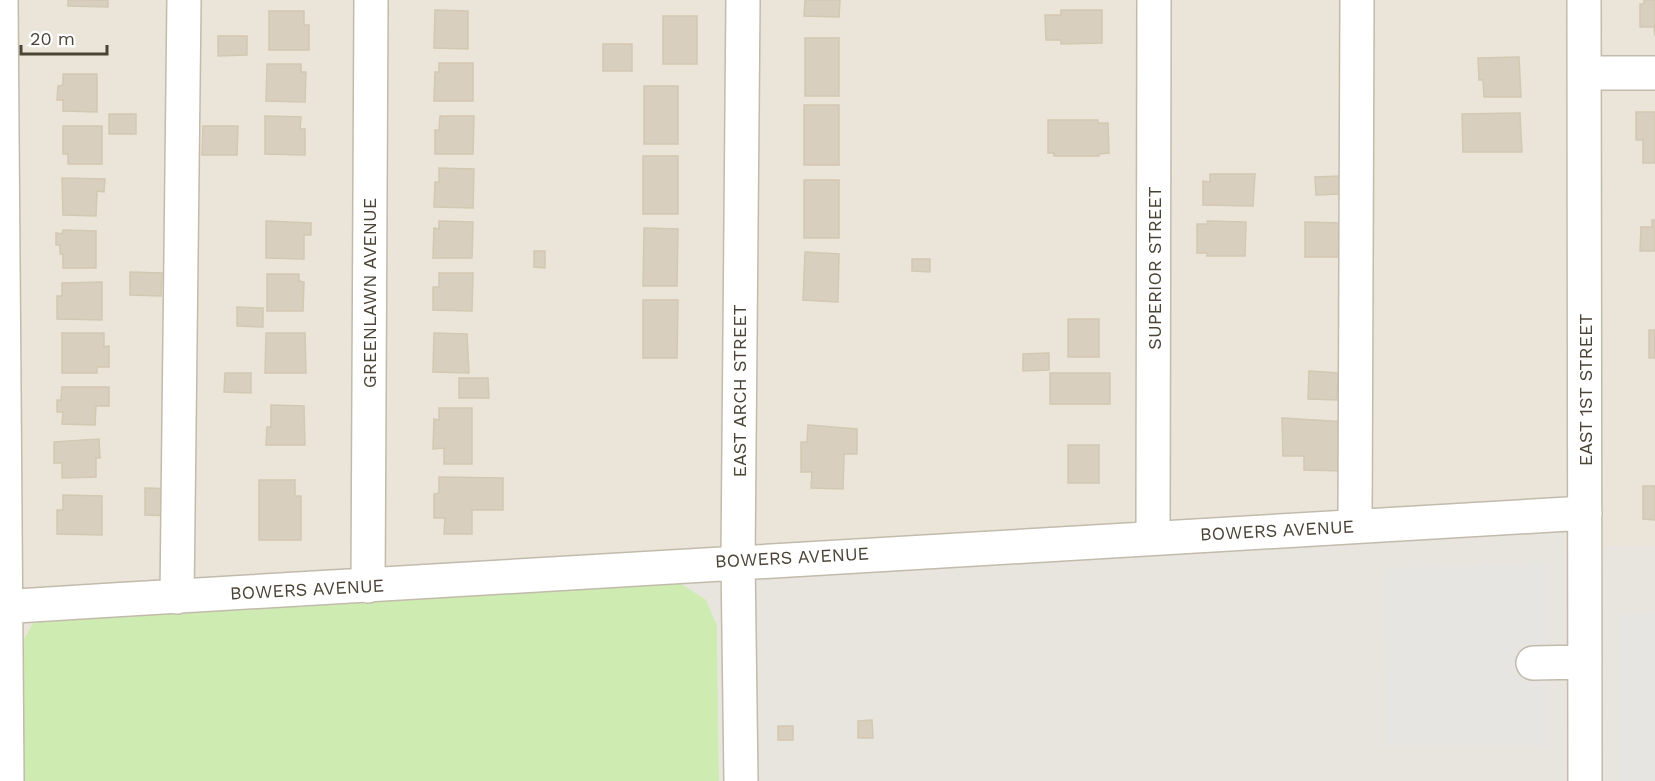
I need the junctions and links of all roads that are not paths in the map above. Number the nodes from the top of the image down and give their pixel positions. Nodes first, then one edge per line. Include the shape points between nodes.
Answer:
1 (1, 0) edge
2 (184, 0) edge
3 (371, 0) edge
4 (742, 0) edge
5 (1154, 0) edge
6 (1357, 0) edge
7 (1584, 0) edge
8 (1584, 73) junction
9 (1655, 73) edge
10 (1585, 513) junction
11 (1355, 526) junction
12 (1153, 536) junction
13 (738, 560) junction
14 (368, 586) junction
15 (177, 597) junction
16 (3, 607) edge
17 (1533, 663) dead end
18 (1585, 663) junction
19 (7, 781) edge
20 (741, 781) edge
21 (1585, 781) edge

1 - 16 street
2 - 15 street
3 - 14 street, GREENLAWN AVENUE
4 - 13 street, EAST ARCH STREET
5 - 12 street, SUPERIOR STREET
6 - 11 street
7 - 8 street, EAST 1ST STREET
8 - 9 street
8 - 10 street, EAST 1ST STREET
10 - 11 street, BOWERS AVENUE
10 - 18 street, EAST 1ST STREET
11 - 12 street, BOWERS AVENUE
12 - 13 street, BOWERS AVENUE
13 - 14 street, BOWERS AVENUE
13 - 20 street, EAST ARCH STREET
14 - 15 street, BOWERS AVENUE
15 - 16 street, BOWERS AVENUE
16 - 19 street
17 - 18 street
18 - 21 street, EAST 1ST STREET

